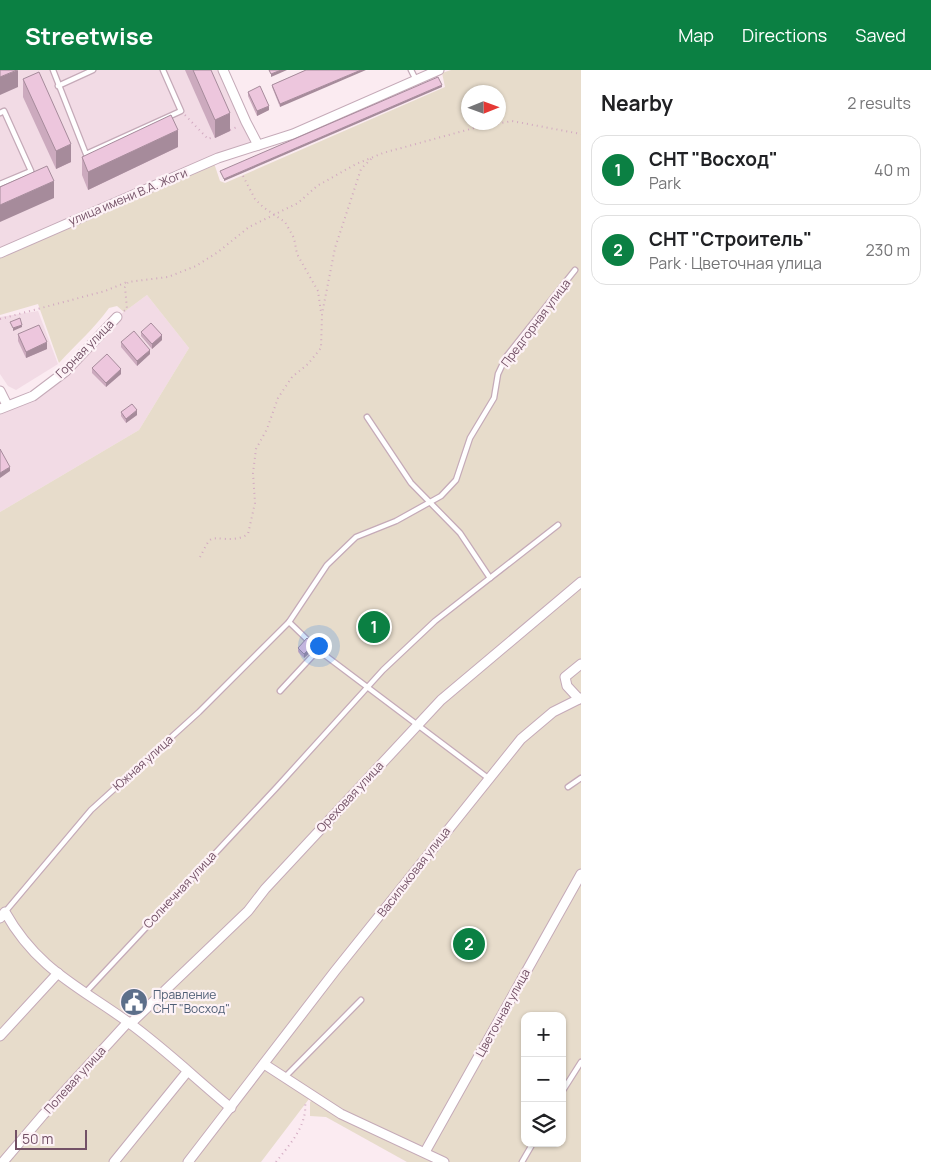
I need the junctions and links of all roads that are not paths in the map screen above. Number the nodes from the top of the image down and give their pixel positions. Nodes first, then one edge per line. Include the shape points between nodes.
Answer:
1 (53, 70) edge
2 (92, 70) edge
3 (163, 70) edge
4 (223, 70) edge
5 (411, 70) edge
6 (439, 70) edge
7 (416, 80) junction
8 (58, 86) junction
9 (0, 113) edge
10 (258, 145) junction
11 (0, 184) edge
12 (0, 252) edge
13 (576, 270) dead end
14 (117, 317) road end
15 (0, 391) edge
16 (4, 407) edge
17 (367, 417) dead end
18 (427, 502) junction
19 (558, 525) dead end
20 (490, 578) junction
21 (581, 582) edge
22 (289, 622) junction
23 (318, 650) junction
24 (581, 664) edge
25 (366, 687) junction
26 (280, 691) dead end
27 (580, 699) edge
28 (418, 724) junction
29 (488, 778) junction
30 (581, 778) edge
31 (568, 787) dead end
32 (581, 874) edge
33 (3, 915) edge
34 (58, 973) junction
35 (84, 994) junction
36 (361, 1000) dead end
37 (129, 1023) junction
38 (0, 1036) edge
39 (581, 1062) edge
40 (264, 1064) junction
41 (187, 1072) junction
42 (284, 1078) junction
43 (566, 1086) edge
44 (231, 1108) junction
45 (531, 1147) edge
46 (425, 1152) junction
47 (3, 1162) edge
48 (114, 1162) edge
49 (188, 1162) edge
50 (444, 1162) edge
51 (522, 1162) edge

1 - 8 lane
2 - 8 lane
3 - 8 lane via 182,111 86,154
4 - 10 street
5 - 7 lane
6 - 7 street, улица имени В.А. Жоги
7 - 10 street, улица имени В.А. Жоги via 294,134
9 - 11 lane via 4,111 31,171
10 - 12 street, улица имени В.А. Жоги via 218,158
13 - 18 lane, Предгорная улица via 506,357 498,374 494,398 470,438 456,480 441,496
14 - 16 street, Горная улица via 66,371 33,396
15 - 16 street
17 - 18 lane via 410,483
18 - 20 lane via 460,533
18 - 22 lane, Предгорная улица via 396,521 356,537 327,565
19 - 20 lane, Солнечная улица
20 - 25 lane, Солнечная улица via 435,621
21 - 28 street, Ореховая улица via 483,663
22 - 23 lane
22 - 33 lane, Южная улица via 199,712 91,810
23 - 25 lane
23 - 26 lane
24 - 27 street via 566,676 567,686
25 - 28 lane
25 - 35 lane, Солнечная улица
27 - 29 street, Васильковая улица via 553,712 521,739
28 - 29 lane
28 - 37 street, Ореховая улица via 248,911
29 - 40 street, Васильковая улица
30 - 31 lane
32 - 46 street, Цветочная улица
33 - 34 street via 42,962
34 - 35 street
34 - 38 street
35 - 37 street
36 - 42 lane
37 - 41 street
37 - 47 street, Полевая улица
39 - 43 lane
40 - 42 street
40 - 44 street, Васильковая улица
41 - 44 street
41 - 48 street
42 - 46 street via 341,1114
44 - 49 street, Васильковая улица
45 - 51 lane
46 - 50 street

